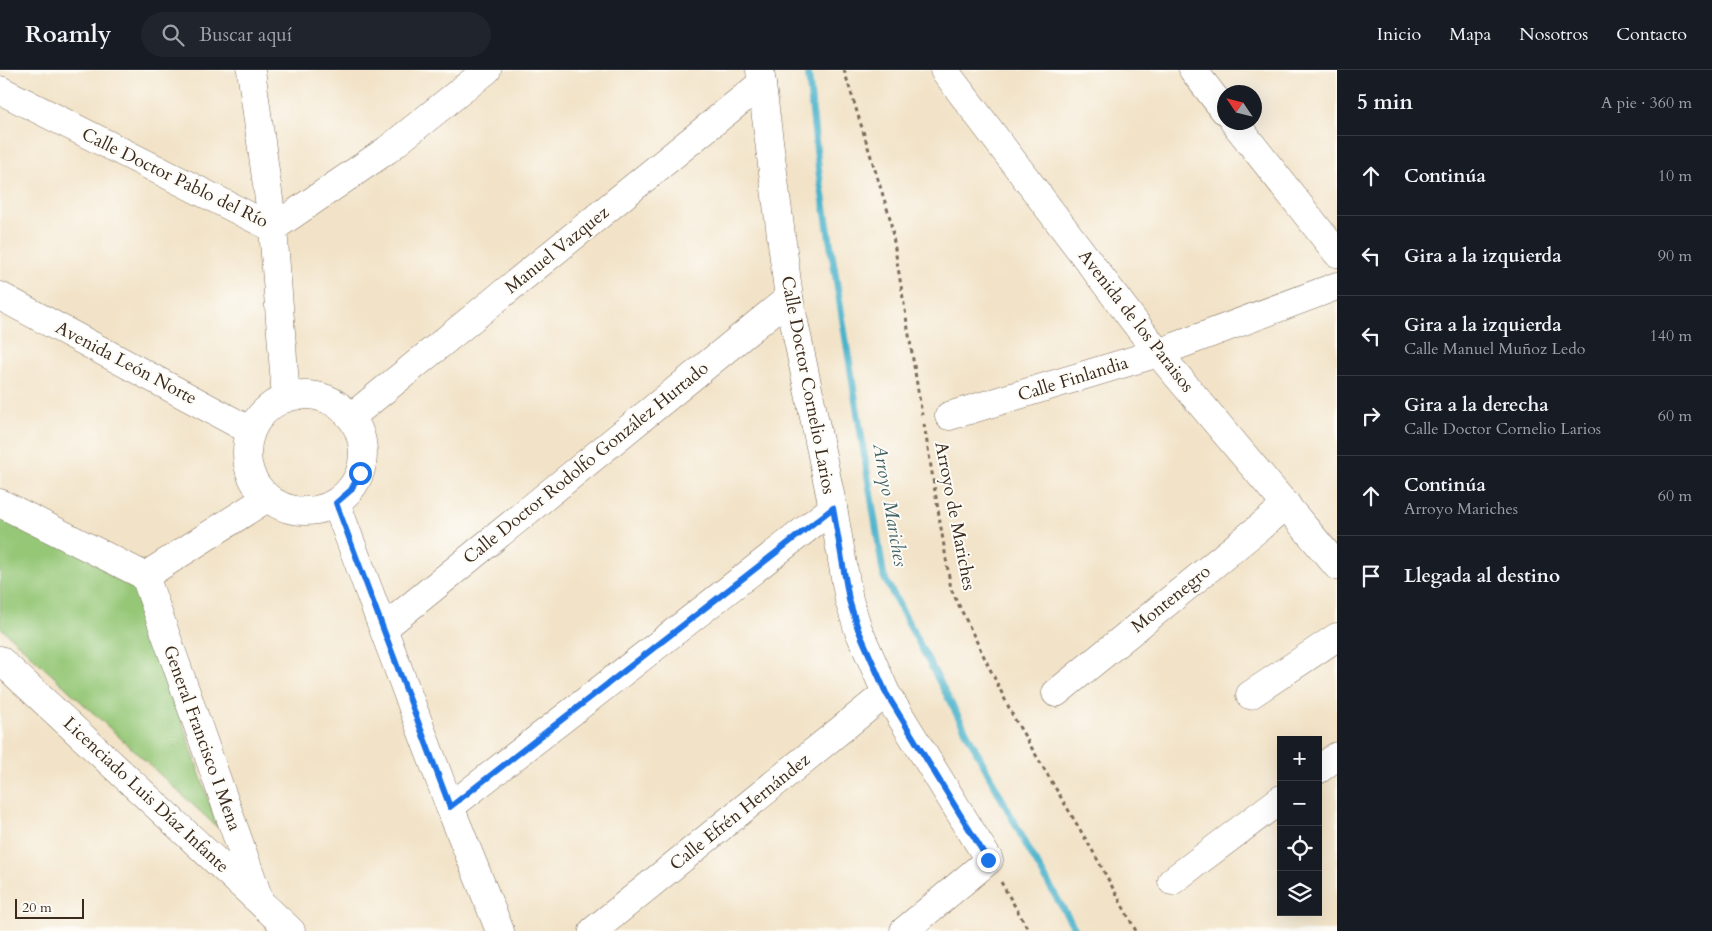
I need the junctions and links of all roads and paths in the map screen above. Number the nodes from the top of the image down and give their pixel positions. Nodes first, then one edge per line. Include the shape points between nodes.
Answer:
1 (251, 70) edge
2 (487, 70) edge
3 (844, 70) edge
4 (944, 70) edge
5 (1193, 70) edge
6 (761, 76) edge
7 (0, 90) edge
8 (1217, 101) edge
9 (1240, 130) edge
10 (273, 228) junction
11 (1337, 253) edge
12 (1337, 286) edge
13 (0, 296) edge
14 (789, 298) junction
15 (1158, 353) junction
16 (286, 398) junction
17 (949, 416) dead end
18 (352, 417) junction
19 (251, 431) junction
20 (267, 498) junction
21 (0, 503) edge
22 (336, 503) junction
23 (1287, 505) junction
24 (833, 508) junction
25 (1337, 566) edge
26 (145, 576) junction
27 (384, 628) junction
28 (1337, 637) edge
29 (0, 660) edge
30 (886, 693) junction
31 (1056, 693) dead end
32 (1250, 695) dead end
33 (1337, 756) edge
34 (1322, 767) edge
35 (1277, 802) edge
36 (450, 807) junction
37 (988, 860) junction
38 (1172, 882) dead end
39 (260, 900) junction
40 (291, 931) edge
41 (500, 931) edge
42 (593, 931) edge
43 (904, 931) edge
44 (1028, 931) edge
45 (1136, 931) edge

1 - 10 street
2 - 10 street, Calle Doctor Pablo del Río via 387,150
3 - 45 path, Arroyo de Mariches via 890,218 950,589 1014,718
4 - 15 street, Avenida de los Paraisos
5 - 8 street
6 - 14 street, Calle Doctor Cornelio Larios
6 - 18 street, Manuel Vazquez
7 - 10 street, Calle Doctor Pablo del Río
9 - 11 street
10 - 16 street
12 - 15 street, Calle Finlandia
13 - 19 street, Avenida León Norte
14 - 24 street, Calle Doctor Cornelio Larios
14 - 27 street, Calle Doctor Rodolfo González Hurtado
15 - 17 street, Calle Finlandia
15 - 23 street, Avenida de los Paraisos
16 - 18 street via 304,394 322,396 338,404
16 - 19 street via 259,416
18 - 22 street via 361,434 364,454 360,473 351,490
19 - 20 street via 248,467 255,484
20 - 22 street via 283,508 300,512 319,510
20 - 26 street
21 - 26 street
22 - 27 street
23 - 25 street, Avenida de los Paraisos
23 - 31 street, Montenegro
24 - 30 street, Calle Doctor Cornelio Larios via 851,607
24 - 36 street
26 - 39 street, General Francisco I Mena
27 - 36 street
28 - 32 street
29 - 39 street, Licenciado Luis Díaz Infante
30 - 37 street
30 - 42 street, Calle Efrén Hernández
33 - 34 street
35 - 38 street
36 - 41 street
37 - 43 street
37 - 44 path
39 - 40 street, Licenciado Luis Díaz Infante

